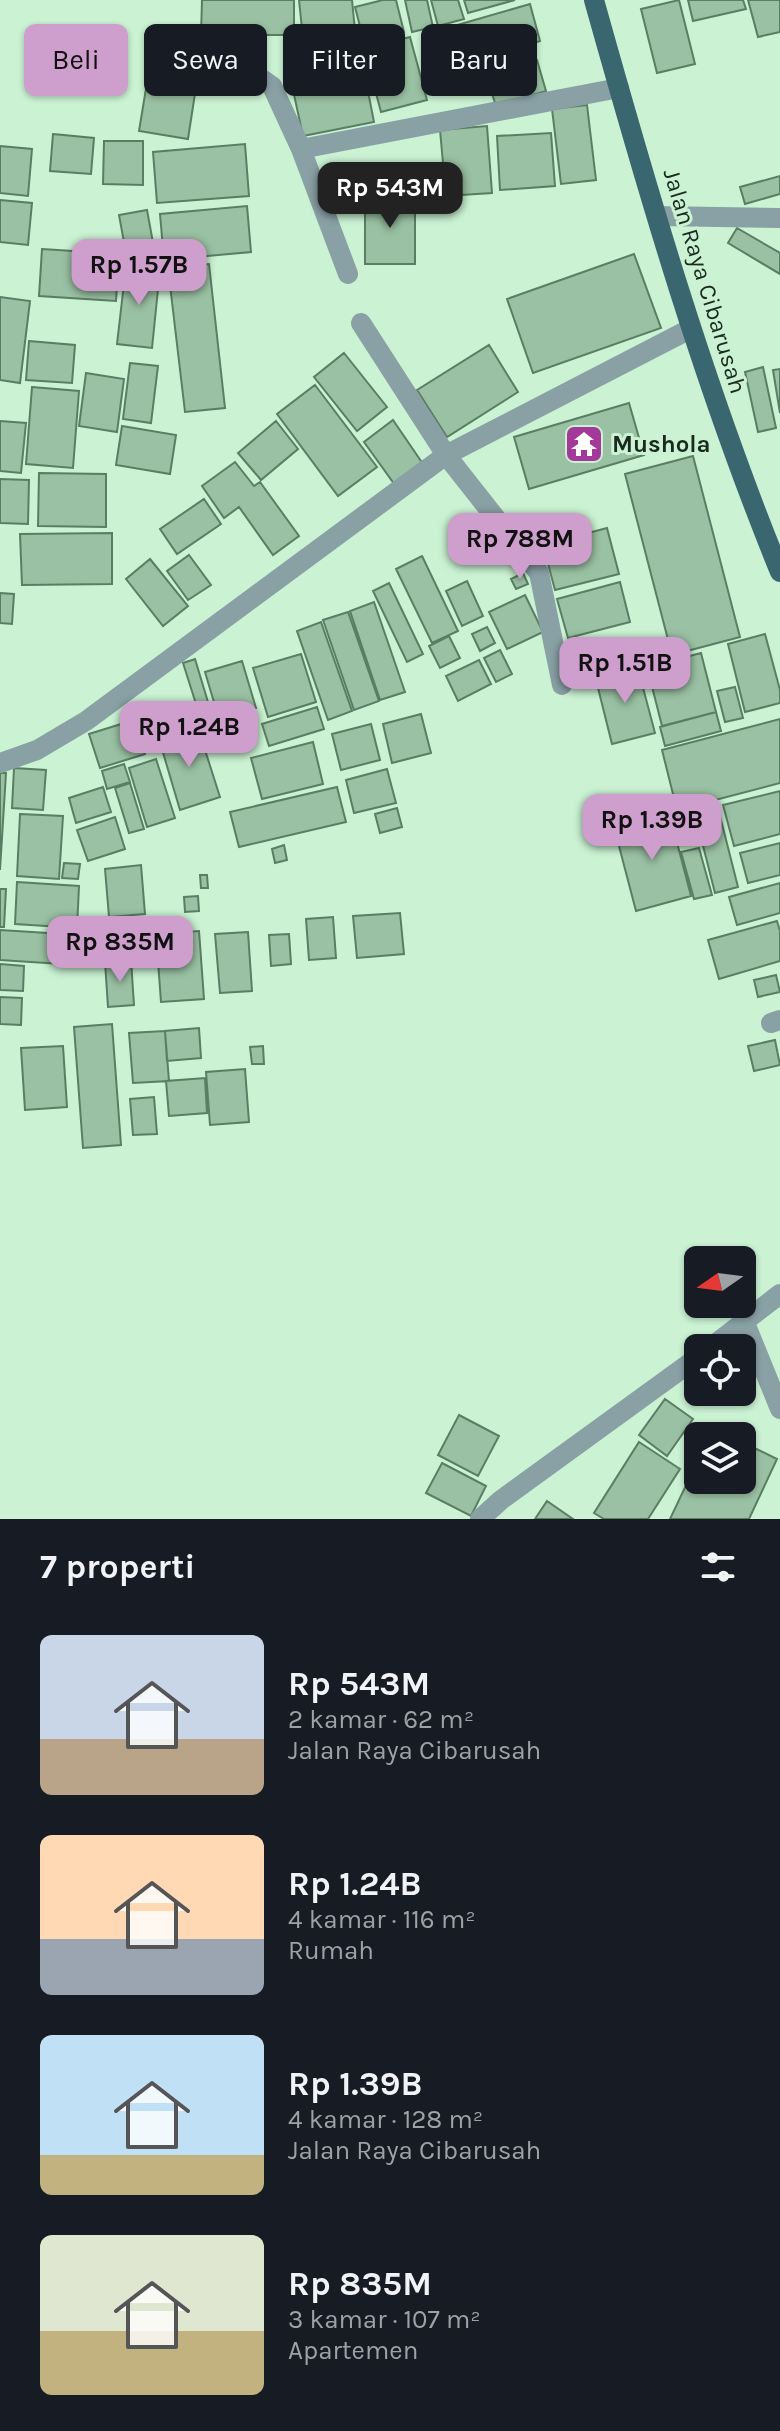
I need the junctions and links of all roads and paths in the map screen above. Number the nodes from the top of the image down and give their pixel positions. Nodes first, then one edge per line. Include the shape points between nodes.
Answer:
1 (594, 0) edge
2 (267, 83) edge
3 (619, 88) junction
4 (301, 149) junction
5 (657, 216) junction
6 (780, 218) edge
7 (348, 274) dead end
8 (361, 323) dead end
9 (690, 329) junction
10 (446, 455) junction
11 (780, 572) edge
12 (562, 685) dead end
13 (0, 763) edge
14 (780, 1294) edge
15 (745, 1323) junction
16 (730, 1334) edge
17 (684, 1367) edge
18 (780, 1409) edge
19 (480, 1519) edge

1 - 3 main road, Jalan Raya Cibarusah
2 - 4 street
3 - 4 street
3 - 5 main road, Jalan Raya Cibarusah
4 - 7 street
5 - 6 street
5 - 9 main road, Jalan Raya Cibarusah
8 - 10 street
9 - 10 street
9 - 11 main road, Jalan Raya Cibarusah
10 - 12 street via 539,573
10 - 13 street via 86,721 37,750
14 - 15 street
15 - 16 street
15 - 18 street
17 - 19 street

